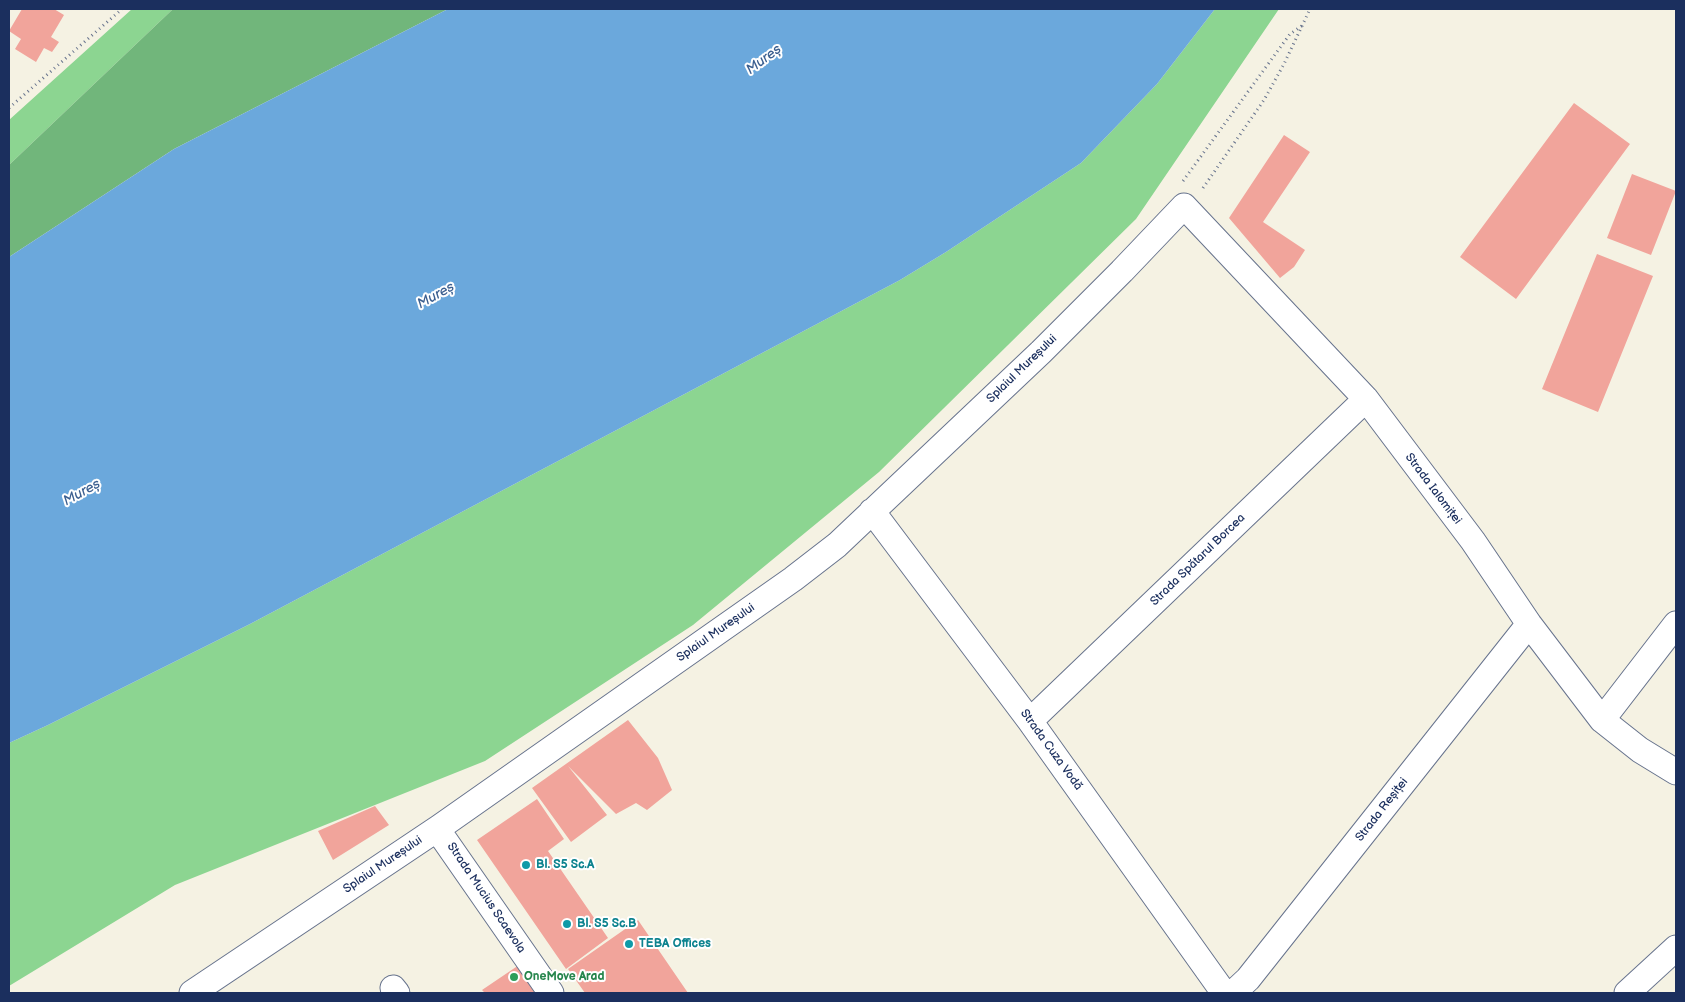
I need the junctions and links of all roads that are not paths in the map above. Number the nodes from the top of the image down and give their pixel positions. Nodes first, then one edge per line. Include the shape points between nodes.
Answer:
1 (1184, 206) joint
2 (1366, 399) junction
3 (872, 511) junction
4 (1529, 624) junction
5 (1676, 624) edge
6 (1602, 720) junction
7 (1030, 721) junction
8 (1676, 772) edge
9 (438, 828) junction
10 (1676, 948) edge
11 (192, 993) edge
12 (551, 993) edge
13 (1224, 993) edge
14 (1233, 993) edge
15 (1627, 993) edge

1 - 2 street, Strada Ialomiței
1 - 3 street, Splaiul Mureșului via 1041,352
2 - 4 street, Strada Ialomiței via 1473,541
2 - 7 street, Strada Spătarul Borcea
3 - 7 street, Strada Cuza Vodă
3 - 9 street, Splaiul Mureșului via 837,545 793,579
4 - 6 street, Strada Ialomiței
4 - 14 street, Strada Reșiței via 1248,979
5 - 6 street
6 - 8 street, Strada Ialomiței via 1640,750
7 - 13 street, Strada Cuza Vodă
9 - 11 street, Splaiul Mureșului
9 - 12 street, Strada Mucius Scaevola
10 - 15 street

